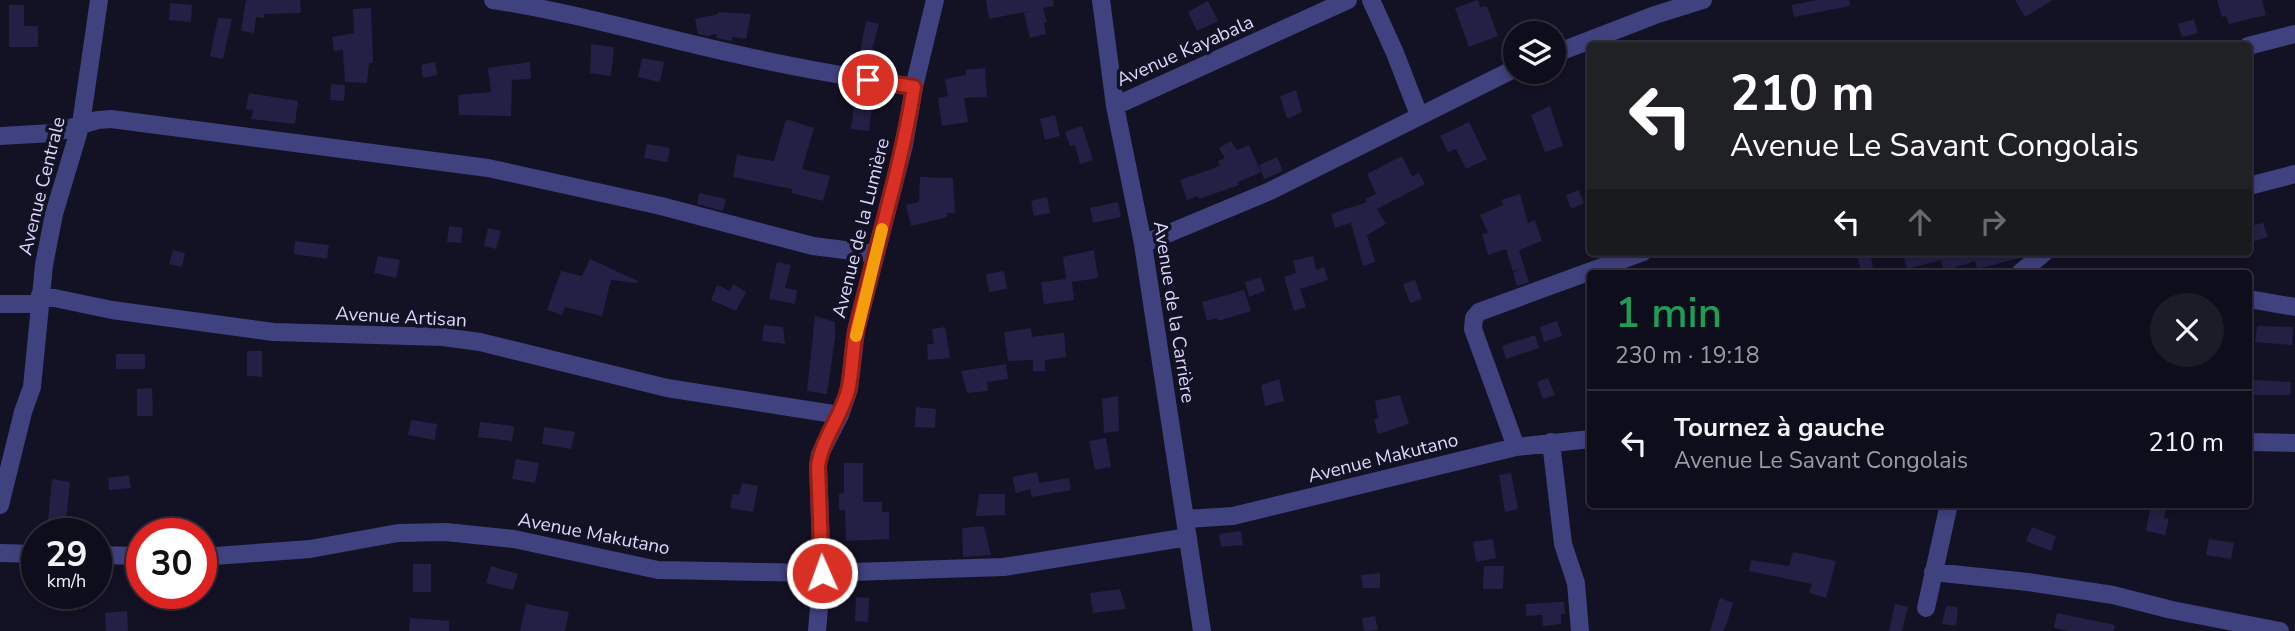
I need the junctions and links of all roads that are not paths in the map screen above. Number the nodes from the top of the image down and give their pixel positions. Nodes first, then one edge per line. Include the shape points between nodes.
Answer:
1 (99, 0) edge
2 (493, 0) edge
3 (935, 0) edge
4 (1101, 0) edge
5 (1348, 0) edge
6 (1371, 0) edge
7 (1703, 0) edge
8 (540, 4) edge
9 (2295, 34) edge
10 (1603, 41) edge
11 (1587, 45) edge
12 (2252, 45) edge
13 (1566, 51) edge
14 (1503, 74) edge
15 (914, 87) junction
16 (1115, 106) junction
17 (1419, 115) junction
18 (81, 124) junction
19 (0, 136) edge
20 (2295, 174) edge
21 (2252, 185) edge
22 (1143, 244) junction
23 (876, 254) junction
24 (1632, 256) edge
25 (2040, 256) edge
26 (1594, 270) edge
27 (2024, 270) edge
28 (1587, 272) edge
29 (40, 300) junction
30 (2252, 300) edge
31 (0, 304) edge
32 (2295, 307) edge
33 (840, 415) junction
34 (1587, 439) edge
35 (1551, 442) junction
36 (2252, 442) edge
37 (2295, 443) edge
38 (1516, 447) junction
39 (3, 477) edge
40 (0, 505) edge
41 (1948, 508) edge
42 (1187, 528) junction
43 (0, 553) edge
44 (21, 554) edge
45 (217, 557) edge
46 (1933, 572) junction
47 (822, 573) junction
48 (1926, 608) dead end
49 (817, 631) edge
50 (1202, 631) edge
51 (1580, 631) edge
52 (2280, 631) edge

1 - 18 street, Avenue Centrale
2 - 8 street
3 - 15 street, Avenue de la Lumière
4 - 16 street, Avenue de la Carrière
5 - 16 street, Avenue Kayabala
6 - 17 street
7 - 10 street via 1655,15
8 - 15 street via 740,55
9 - 12 street
11 - 13 street
14 - 17 street
15 - 23 street, Avenue de la Lumière
16 - 22 street, Avenue de la Carrière
17 - 22 street via 1270,191
18 - 19 street via 53,133
18 - 23 street via 111,119 488,168 813,246
18 - 29 street, Avenue Centrale via 54,215
20 - 21 street
22 - 42 street, Avenue de la Carrière
23 - 33 street, Avenue de la Lumière
24 - 26 street
25 - 27 street
28 - 38 street via 1479,312 1474,318 1473,329
29 - 31 street, Avenue Artisan
29 - 33 street, Avenue Artisan via 273,332 480,342 667,388
29 - 39 street, Avenue Centrale via 32,387
30 - 32 street
33 - 47 street, Avenue de la Lumière via 818,466
34 - 35 street, Avenue Makutano
35 - 38 street, Avenue Makutano
35 - 51 street via 1563,544 1576,583
36 - 37 street
38 - 42 street, Avenue Makutano
39 - 40 street, Avenue Centrale
41 - 46 street
42 - 47 street, Avenue Makutano via 1004,567
42 - 50 street, Avenue de la Carrière
43 - 44 street
45 - 47 street, Avenue Makutano via 310,549 398,533 446,532 514,539 658,570
46 - 48 street
46 - 52 street via 2113,595
47 - 49 street, Avenue de la Lumière

